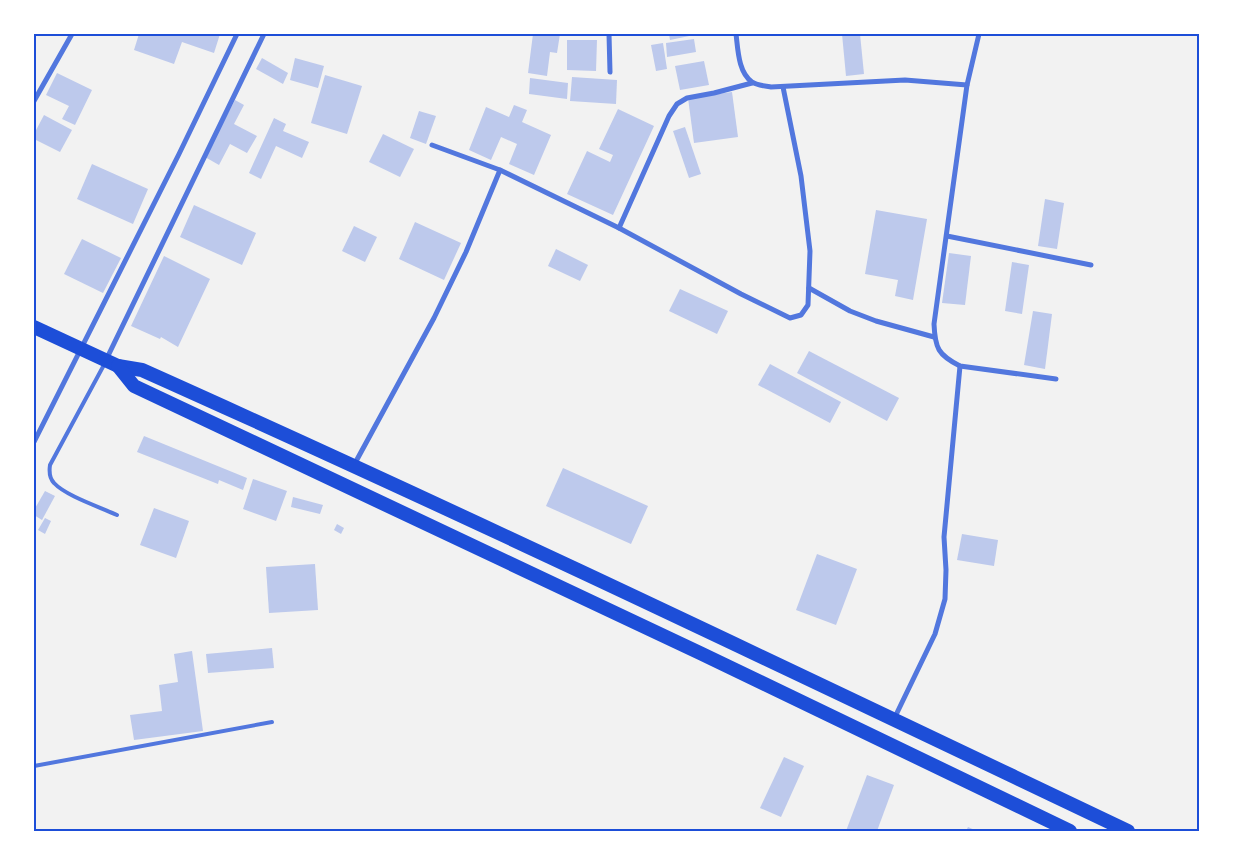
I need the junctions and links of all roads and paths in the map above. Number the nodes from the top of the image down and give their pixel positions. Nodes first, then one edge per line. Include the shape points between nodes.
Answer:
1 (72, 34) edge
2 (237, 34) edge
3 (264, 34) edge
4 (608, 34) edge
5 (736, 34) edge
6 (979, 34) edge
7 (610, 72) dead end
8 (752, 83) junction
9 (967, 85) junction
10 (783, 87) junction
11 (34, 100) edge
12 (432, 145) dead end
13 (500, 170) junction
14 (619, 228) junction
15 (947, 236) junction
16 (1090, 265) dead end
17 (809, 288) junction
18 (34, 327) edge
19 (934, 337) junction
20 (80, 349) junction
21 (112, 364) junction
22 (960, 366) junction
23 (1056, 379) dead end
24 (34, 442) edge
25 (354, 465) junction
26 (117, 515) dead end
27 (894, 720) junction
28 (272, 722) dead end
29 (34, 766) edge
30 (1070, 831) edge
31 (1128, 831) edge

1 - 11 street
2 - 20 street via 180,154
3 - 21 street
4 - 7 street
5 - 8 street via 742,71
6 - 9 street
8 - 10 street
8 - 14 street via 687,98 677,104
9 - 10 street via 905,80
9 - 15 street
10 - 17 street via 810,250
12 - 13 street
13 - 14 street
13 - 25 street via 434,318
14 - 17 street via 790,318 801,315 808,305
15 - 16 street
15 - 19 street
17 - 19 street via 850,311
18 - 20 highway
19 - 22 street via 938,351
20 - 21 highway
20 - 24 street
21 - 25 highway via 142,370
21 - 26 lane via 50,465 49,474 53,483 64,491
21 - 30 highway via 134,386 691,648
22 - 23 street
22 - 27 street via 944,537 945,599 935,634
25 - 27 highway
27 - 31 highway
28 - 29 lane

